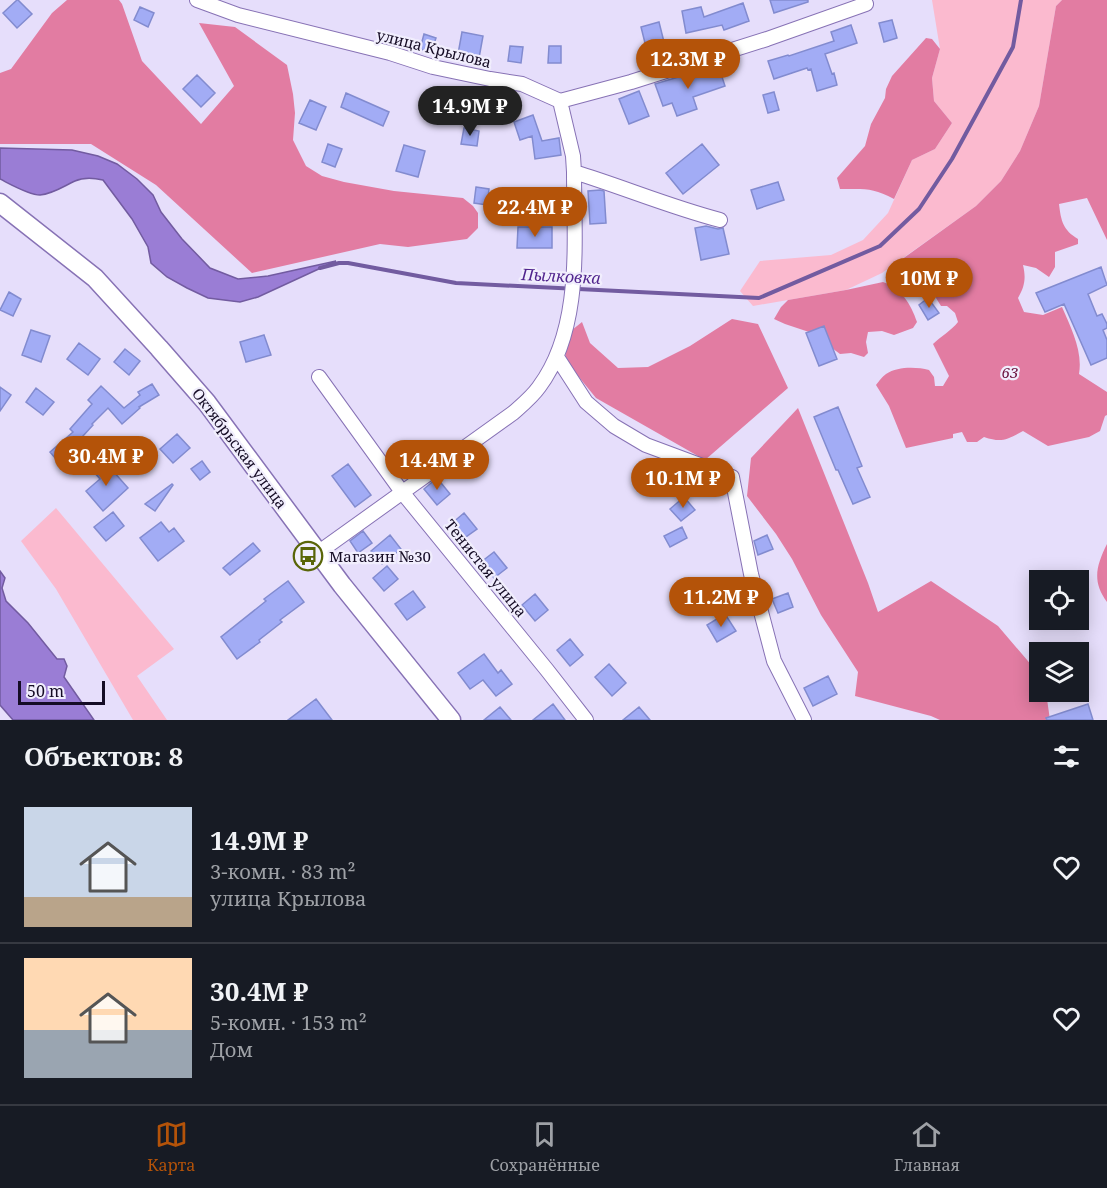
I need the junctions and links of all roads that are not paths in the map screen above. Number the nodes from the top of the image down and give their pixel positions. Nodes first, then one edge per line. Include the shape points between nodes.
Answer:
1 (197, 0) edge
2 (866, 4) dead end
3 (560, 101) junction
4 (574, 172) junction
5 (0, 203) edge
6 (720, 220) dead end
7 (557, 357) junction
8 (319, 377) dead end
9 (402, 492) junction
10 (319, 552) junction
11 (451, 720) edge
12 (586, 720) edge
13 (804, 720) edge

1 - 3 street, улица Крылова via 238,15 433,67 522,84
2 - 3 street via 745,46
3 - 4 street
4 - 6 street
4 - 7 street via 574,266 569,315
5 - 10 street, Октябрьская улица via 95,278 159,348 207,403
7 - 9 street via 539,388 513,413
7 - 13 street via 586,402 614,426 646,445 732,477 751,574 774,661
8 - 9 street, Тенистая улица
9 - 10 street
9 - 12 street, Тенистая улица
10 - 11 street, Октябрьская улица

